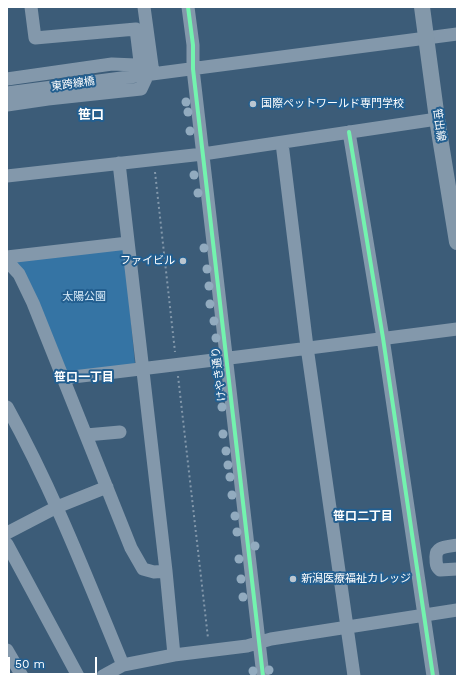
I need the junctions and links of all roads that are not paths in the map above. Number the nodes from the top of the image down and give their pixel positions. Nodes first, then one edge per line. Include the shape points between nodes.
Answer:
1 (32, 7) edge
2 (144, 7) edge
3 (188, 7) edge
4 (422, 7) edge
5 (457, 34) edge
6 (427, 37) junction
7 (193, 69) junction
8 (146, 73) junction
9 (7, 79) edge
10 (7, 93) edge
11 (7, 106) edge
12 (438, 118) junction
13 (349, 132) junction
14 (282, 143) junction
15 (203, 154) junction
16 (119, 163) junction
17 (7, 176) edge
18 (457, 242) edge
19 (128, 243) junction
20 (7, 257) edge
21 (7, 261) edge
22 (457, 329) edge
23 (383, 338) junction
24 (307, 347) junction
25 (226, 359) junction
26 (142, 369) junction
27 (64, 378) junction
28 (7, 407) edge
29 (120, 432) dead end
30 (86, 435) junction
31 (107, 487) junction
32 (57, 507) junction
33 (7, 533) edge
34 (7, 544) edge
35 (457, 545) edge
36 (457, 569) edge
37 (166, 571) junction
38 (457, 610) edge
39 (424, 615) junction
40 (348, 627) junction
41 (259, 643) junction
42 (7, 650) edge
43 (174, 655) junction
44 (123, 665) junction
45 (22, 676) edge
46 (78, 676) edge
47 (103, 676) edge
48 (263, 676) edge
49 (354, 676) edge
50 (433, 676) edge

1 - 8 street via 35,38 136,29
2 - 8 street
3 - 7 street, けやき通り
4 - 6 main road, 笹出線
5 - 6 street, 東跨線橋
6 - 7 street, 東跨線橋
6 - 12 main road, 笹出線
7 - 8 street, 東跨線橋
7 - 15 street, けやき通り
8 - 9 street via 136,65 112,64
8 - 10 street, 東跨線橋
8 - 11 street via 141,89
12 - 13 street
12 - 18 main road, 笹出線
13 - 14 street
13 - 23 street
14 - 15 street
14 - 24 street
15 - 16 street
15 - 25 street, けやき通り
16 - 17 street
16 - 19 street
19 - 20 street
19 - 26 street
21 - 27 street via 22,280
22 - 23 street
23 - 24 street
23 - 39 street
24 - 25 street
24 - 40 street
25 - 26 street
25 - 41 street, けやき通り
26 - 27 street
26 - 37 street
27 - 30 street
28 - 32 street
29 - 30 street
30 - 31 street
31 - 32 street
31 - 37 street via 131,548 143,569 154,572
32 - 33 street
32 - 44 street
34 - 46 street
35 - 36 street via 440,548 435,554 436,567 440,570
37 - 43 street
38 - 39 street
39 - 40 street
39 - 50 street
40 - 41 street
40 - 49 street
41 - 43 street
41 - 48 street, けやき通り
42 - 45 street
43 - 44 street
44 - 47 street

